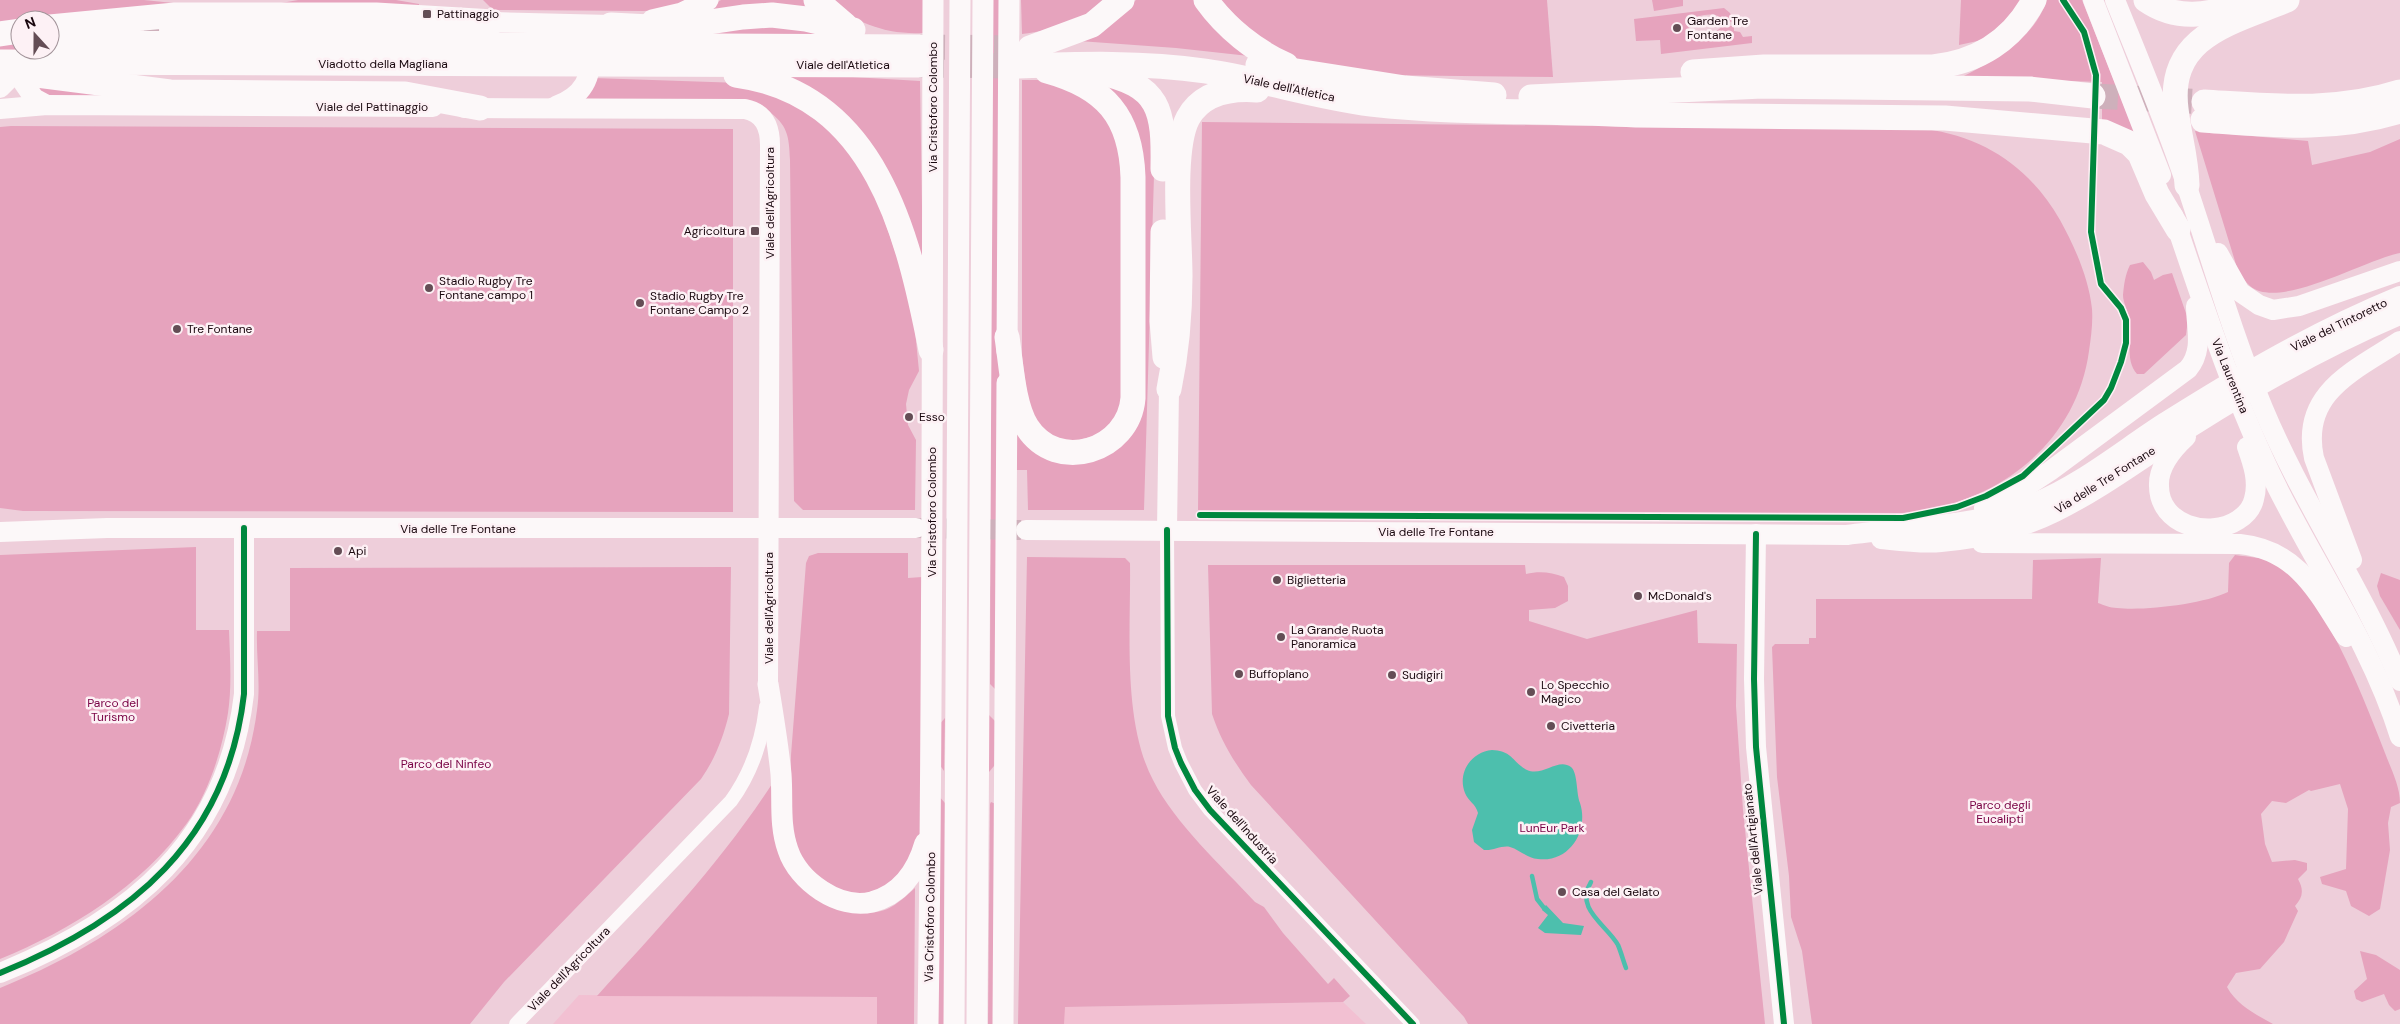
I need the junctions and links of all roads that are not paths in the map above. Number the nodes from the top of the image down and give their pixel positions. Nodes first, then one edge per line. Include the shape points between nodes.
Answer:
1 (708, 0) edge
2 (816, 0) edge
3 (933, 0) edge
4 (960, 0) edge
5 (983, 0) edge
6 (1009, 0) edge
7 (1122, 0) edge
8 (1206, 0) edge
9 (2034, 0) edge
10 (2093, 0) edge
11 (2115, 0) edge
12 (2146, 0) edge
13 (2249, 0) edge
14 (2286, 0) edge
15 (493, 22) junction
16 (584, 24) junction
17 (611, 25) junction
18 (60, 26) edge
19 (169, 30) tunnel mouth
20 (853, 30) junction
21 (60, 43) edge
22 (1024, 57) junction
23 (769, 65) junction
24 (1053, 66) junction
25 (6, 76) edge
26 (1304, 83) junction
27 (2400, 92) edge
28 (1568, 95) junction
29 (47, 105) junction
30 (480, 108) junction
31 (552, 108) junction
32 (0, 109) edge
33 (745, 109) joint
34 (2400, 111) edge
35 (1589, 112) junction
36 (2186, 185) junction
37 (2178, 229) junction
38 (2202, 235) junction
39 (2400, 271) edge
40 (2196, 284) junction
41 (2400, 296) edge
42 (957, 314) junction
43 (2400, 315) edge
44 (1007, 338) junction
45 (2400, 341) edge
46 (2220, 354) junction
47 (931, 360) junction
48 (2283, 363) junction
49 (1169, 389) junction
50 (2202, 410) junction
51 (0, 518) edge
52 (1930, 524) junction
53 (244, 528) junction
54 (916, 528) tunnel mouth
55 (769, 529) junction
56 (42, 530) junction
57 (1026, 530) tunnel mouth
58 (1167, 530) junction
59 (0, 532) edge
60 (1756, 534) junction
61 (1847, 535) junction
62 (1940, 542) junction
63 (2383, 640) junction
64 (768, 684) junction
65 (2391, 684) edge
66 (979, 690) junction
67 (956, 692) junction
68 (1006, 711) junction
69 (931, 713) junction
70 (2400, 737) edge
71 (1006, 771) junction
72 (932, 775) junction
73 (957, 796) junction
74 (979, 796) junction
75 (931, 818) junction
76 (0, 973) edge
77 (516, 1024) edge
78 (928, 1024) edge
79 (954, 1024) edge
80 (977, 1024) edge
81 (1003, 1024) edge
82 (1413, 1024) edge
83 (1784, 1024) edge

1 - 17 main road via 673,16
2 - 20 highway
3 - 47 main road, Via Cristoforo Colombo
4 - 42 main road, Via Cristoforo Colombo
5 - 66 main road
6 - 44 main road
7 - 22 highway via 1092,24
8 - 26 highway via 1220,18 1243,38
9 - 28 highway via 2017,26 1999,43 1976,56 1949,65 1727,69 1687,73
10 - 37 main road, Via Laurentina via 2140,118
11 - 36 main road, Via Laurentina
12 - 13 highway via 2172,13 2190,15 2215,12
14 - 36 highway via 2213,30 2187,53 2177,75 2175,93
15 - 16 main road
15 - 18 highway via 376,15 169,15
15 - 19 main road via 418,32
16 - 17 main road
16 - 31 main road via 591,54 585,86 573,100
17 - 20 highway via 669,28 772,15
20 - 23 highway, Viale dell'Atletica via 916,53
21 - 23 highway, Viadotto della Magliana
22 - 24 highway, Viale dell'Atletica
22 - 26 highway, Viale dell'Atletica via 1127,50 1206,58
22 - 44 highway via 1096,92 1116,114 1130,143 1133,177 1133,398 1129,418 1118,434 1100,447 1073,453 1049,447 1035,437 1020,412
23 - 25 highway, Viadotto della Magliana
23 - 47 highway via 838,124 863,153 880,180 909,250
24 - 26 highway, Viale dell'Atletica via 1124,64
24 - 49 highway via 1098,72 1131,82 1150,96 1160,115 1163,150 1162,320
25 - 29 main road
25 - 30 highway via 170,92 414,95
26 - 28 highway, Viale dell'Atletica via 1522,97
26 - 35 highway, Viale dell'Atletica via 1370,104 1449,110
26 - 49 highway via 1230,90 1212,95 1188,118 1179,148 1180,321
27 - 34 highway via 2359,103 2204,111 2312,127 2357,122
28 - 35 highway via 1735,86 2030,89 2092,105 1801,102 1620,108
29 - 30 main road, Viale del Pattinaggio
29 - 32 main road, Viale del Pattinaggio
30 - 31 main road, Viale del Pattinaggio
31 - 33 main road, Viale del Pattinaggio
33 - 55 main road, Viale dell'Agricoltura via 761,117 770,135
35 - 37 highway via 1644,116 1945,118 2104,132 2129,143 2140,154 2157,194
36 - 38 main road, Via Laurentina
37 - 40 main road, Via Laurentina
38 - 39 main road via 2215,249 2240,292 2273,310 2299,306
38 - 63 main road, Via Laurentina via 2244,362 2272,429 2296,480
40 - 46 main road, Via Laurentina
40 - 52 main road via 2198,344 2188,369 2015,494 1980,510
41 - 48 main road, Viale del Tintoretto via 2332,325
42 - 47 main road
42 - 67 main road, Via Cristoforo Colombo
43 - 48 main road, Viale del Tintoretto
44 - 68 main road
45 - 63 main road via 2343,379 2328,393 2317,408 2311,431 2317,466
46 - 50 main road via 2253,464 2256,487 2253,504 2242,517 2225,526 2202,529 2186,525 2172,514 2162,501 2159,486 2169,456
46 - 65 main road, Via Laurentina via 2276,484
47 - 69 main road, Via Cristoforo Colombo
48 - 50 main road, Via delle Tre Fontane
49 - 58 main road, Viale dell'Industria
50 - 52 main road, Via delle Tre Fontane via 2043,500 1982,518
50 - 62 main road, Via delle Tre Fontane via 2054,512 2005,530
51 - 56 main road
52 - 61 main road, Via delle Tre Fontane
53 - 55 main road, Via delle Tre Fontane
53 - 56 main road, Via delle Tre Fontane
53 - 76 main road via 244,694 235,747 215,799 195,832 144,888 114,912 60,946
54 - 55 main road, Via delle Tre Fontane
55 - 64 main road, Viale dell'Agricoltura
56 - 59 main road, Via delle Tre Fontane
57 - 58 main road, Via delle Tre Fontane
58 - 60 main road, Via delle Tre Fontane
58 - 82 street, Viale dell'Industria via 1168,716 1175,748 1187,775 1210,810
60 - 61 main road, Via delle Tre Fontane
60 - 83 main road, Viale dell'Artigianato via 1756,748
61 - 62 main road, Via delle Tre Fontane
62 - 65 main road via 2240,544 2269,550 2288,560 2305,578
63 - 65 main road, Via Laurentina
64 - 75 main road via 781,776 784,837 791,859 812,883 828,894 850,902 868,903 886,897 900,888 914,872
64 - 77 street, Viale dell'Agricoltura via 759,748 742,786 705,829
65 - 70 main road, Via Laurentina
66 - 68 main road
66 - 74 main road
67 - 69 main road
67 - 73 main road, Via Cristoforo Colombo
68 - 71 main road
69 - 72 main road, Via Cristoforo Colombo
71 - 74 main road
71 - 81 main road
72 - 73 main road
72 - 75 main road, Via Cristoforo Colombo
73 - 79 main road, Via Cristoforo Colombo
74 - 80 main road
75 - 78 main road, Via Cristoforo Colombo

